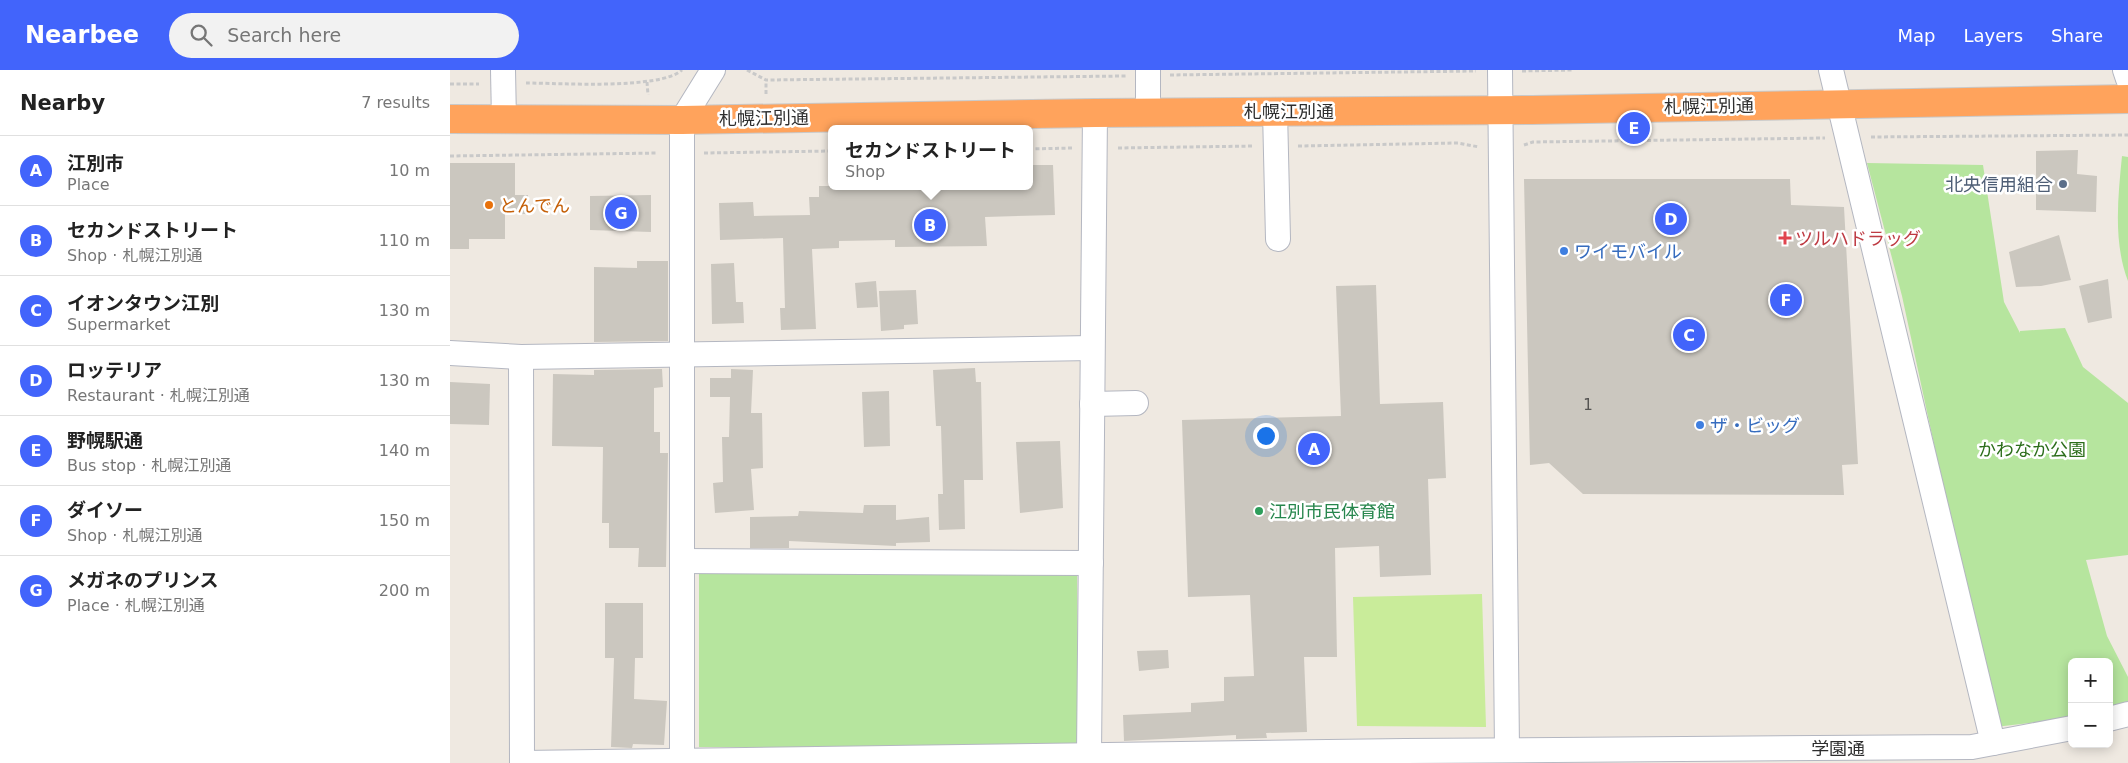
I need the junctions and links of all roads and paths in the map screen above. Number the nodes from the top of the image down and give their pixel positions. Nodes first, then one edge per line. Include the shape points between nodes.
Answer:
1 (682, 70) edge
2 (713, 70) edge
3 (1148, 70) edge
4 (1500, 70) edge
5 (1832, 70) edge
6 (2125, 70) edge
7 (503, 77) edge
8 (2128, 79) edge
9 (450, 84) edge
10 (2128, 99) edge
11 (1839, 103) junction
12 (1502, 109) junction
13 (1276, 111) junction
14 (1148, 112) junction
15 (1095, 113) junction
16 (450, 119) edge
17 (504, 120) junction
18 (682, 120) junction
19 (2128, 135) edge
20 (1847, 137) junction
21 (1276, 146) junction
22 (1096, 148) junction
23 (1033, 149) edge
24 (1500, 149) junction
25 (828, 151) edge
26 (682, 153) junction
27 (450, 156) edge
28 (1278, 239) dead end
29 (1092, 348) junction
30 (450, 353) edge
31 (681, 355) junction
32 (521, 357) junction
33 (1136, 403) dead end
34 (1092, 404) junction
35 (682, 561) junction
36 (1091, 563) junction
37 (2128, 714) edge
38 (2113, 718) edge
39 (2068, 729) edge
40 (1994, 743) junction
41 (1507, 750) junction
42 (1406, 757) edge
43 (1242, 758) edge
44 (1090, 759) edge
45 (945, 760) edge
46 (682, 761) junction
47 (804, 761) edge
48 (649, 762) edge
49 (522, 763) edge

1 - 7 path via 675,76 647,82
2 - 18 street
3 - 14 street
4 - 12 street
5 - 11 street
6 - 8 street
7 - 9 path
7 - 17 street
10 - 11 highway, 札幌江別通
11 - 12 highway, 札幌江別通
11 - 20 street
12 - 13 highway, 札幌江別通
12 - 24 street
13 - 14 highway, 札幌江別通
13 - 21 street
14 - 15 highway, 札幌江別通
15 - 18 highway, 札幌江別通
15 - 22 street
16 - 17 highway, 札幌江別通
17 - 18 highway, 札幌江別通
18 - 26 street
19 - 20 path
20 - 24 path via 1533,142
20 - 40 street
21 - 22 path
21 - 24 path via 1458,143
21 - 28 street
22 - 23 path
22 - 29 street
24 - 41 street
25 - 26 path
26 - 27 path
26 - 31 street
29 - 31 street
29 - 34 street
30 - 32 street
31 - 32 street
31 - 35 street
32 - 49 street
33 - 34 street
34 - 36 street
35 - 36 street
35 - 46 street
36 - 44 street
37 - 38 street
39 - 40 street, 学園通
40 - 41 street, 学園通 via 1972,747
41 - 42 street, 学園通
42 - 43 street, 学園通
43 - 44 street, 学園通
44 - 45 street, 学園通
45 - 47 street, 学園通
46 - 47 street, 学園通
46 - 48 street, 学園通
48 - 49 street, 学園通

